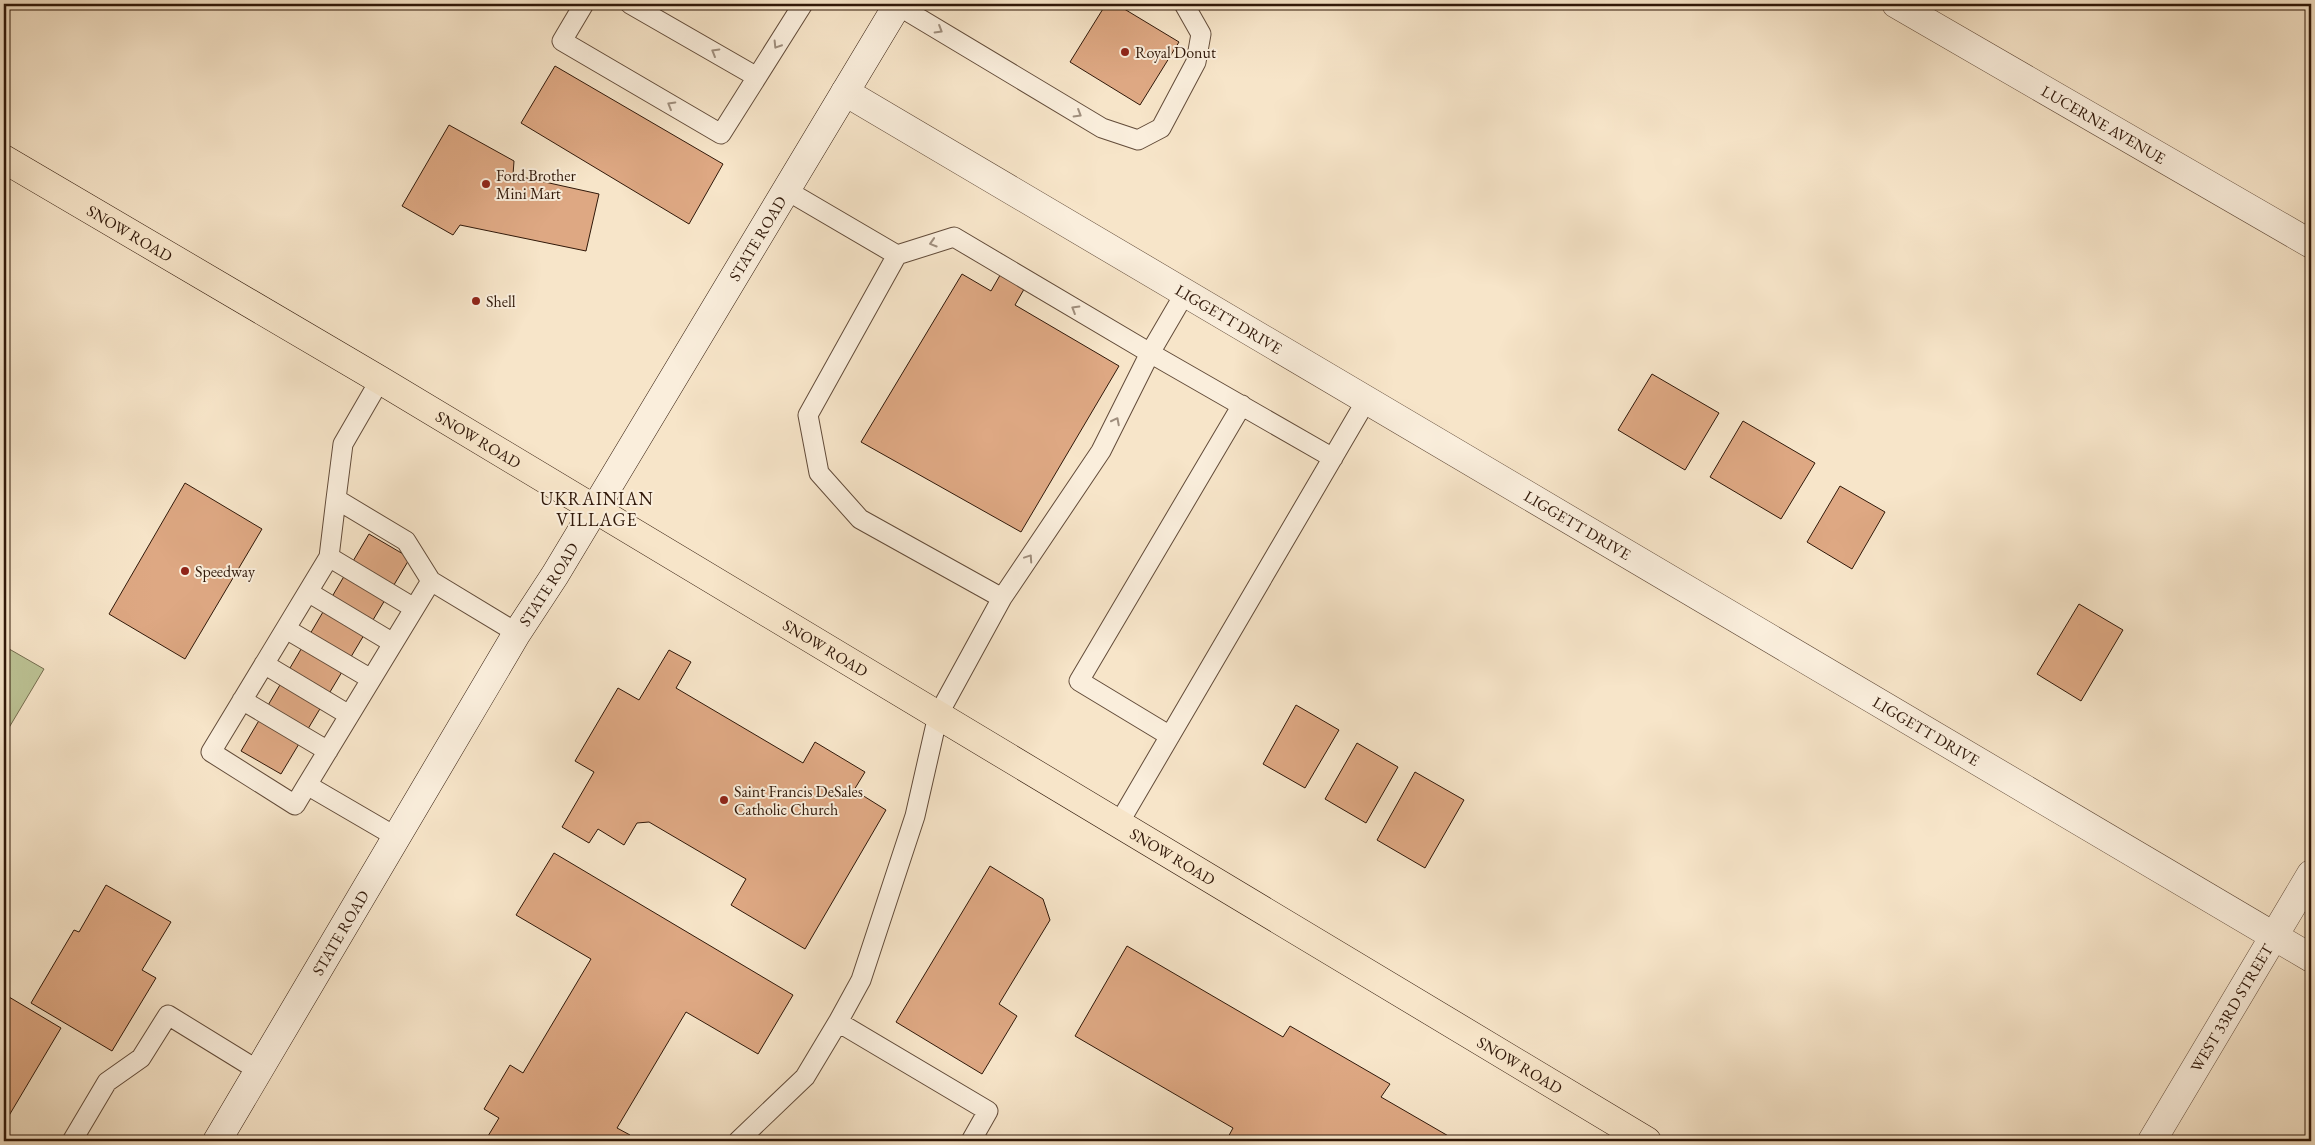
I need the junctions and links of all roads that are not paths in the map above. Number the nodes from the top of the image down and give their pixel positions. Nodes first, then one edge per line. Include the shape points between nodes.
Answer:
1 (584, 4) edge
2 (630, 4) edge
3 (802, 4) edge
4 (898, 4) edge
5 (1184, 4) edge
6 (1896, 4) edge
7 (757, 77) junction
8 (845, 92) junction
9 (4, 159) edge
10 (786, 190) junction
11 (2311, 244) edge
12 (896, 255) junction
13 (1185, 293) junction
14 (1150, 353) junction
15 (380, 380) junction
16 (1366, 401) junction
17 (1242, 406) junction
18 (1333, 458) junction
19 (336, 499) junction
20 (595, 508) junction
21 (329, 557) junction
22 (431, 581) junction
23 (308, 592) junction
24 (1002, 598) junction
25 (414, 608) junction
26 (286, 629) junction
27 (517, 633) junction
28 (392, 643) junction
29 (264, 664) junction
30 (371, 680) junction
31 (242, 700) junction
32 (938, 714) junction
33 (349, 715) junction
34 (1170, 736) junction
35 (328, 751) junction
36 (307, 785) junction
37 (1119, 823) junction
38 (398, 838) junction
39 (2311, 874) edge
40 (2275, 937) junction
41 (2311, 958) edge
42 (838, 1022) junction
43 (259, 1071) junction
44 (1630, 1137) edge
45 (72, 1141) edge
46 (218, 1141) edge
47 (738, 1141) edge
48 (971, 1141) edge
49 (2152, 1141) edge

7 -> 1 lane via 721,134 562,41
7 -> 2 lane
3 -> 7 lane
4 -> 5 lane via 1102,128 1138,140 1161,128 1196,62 1201,34
4 - 8 street, STATE ROAD
6 - 11 street, LUCERNE AVENUE
8 - 10 street, STATE ROAD
8 - 13 street, LIGGETT DRIVE
9 - 15 main road, SNOW ROAD
10 - 12 lane
10 - 20 street, STATE ROAD
14 -> 12 lane via 954,237
12 - 24 lane via 808,415 819,473 860,519
13 - 14 lane
13 - 16 street, LIGGETT DRIVE
14 - 17 lane
24 -> 14 lane via 1101,451
15 - 19 lane via 344,444
15 - 20 main road, SNOW ROAD
16 - 18 lane
16 - 40 street, LIGGETT DRIVE
17 - 18 lane
17 - 34 lane via 1079,681
18 - 34 lane
19 - 21 lane
19 - 22 lane via 406,541
20 - 27 street, STATE ROAD
20 - 32 main road, SNOW ROAD
21 - 23 lane
21 - 25 lane
22 - 25 lane
22 - 27 lane
23 - 26 lane
23 - 28 lane
24 - 32 lane
25 - 28 lane
26 - 29 lane
26 - 30 lane
27 - 38 street, STATE ROAD
28 - 30 lane
29 - 31 lane
29 - 33 lane
30 - 33 lane
31 - 35 lane
31 - 36 lane via 211,752 296,805
32 - 37 main road, SNOW ROAD
32 - 42 lane via 916,816 861,980
33 - 35 lane
34 - 37 lane
35 - 36 lane
36 - 38 lane
37 - 44 main road, SNOW ROAD
38 - 43 street, STATE ROAD
39 - 40 street, WEST 33RD STREET
40 - 41 street, LIGGETT DRIVE
40 - 49 street, WEST 33RD STREET
42 - 47 lane via 805,1077
42 - 48 lane via 988,1111
43 - 45 lane via 168,1015 141,1058 107,1082
43 - 46 street, STATE ROAD

